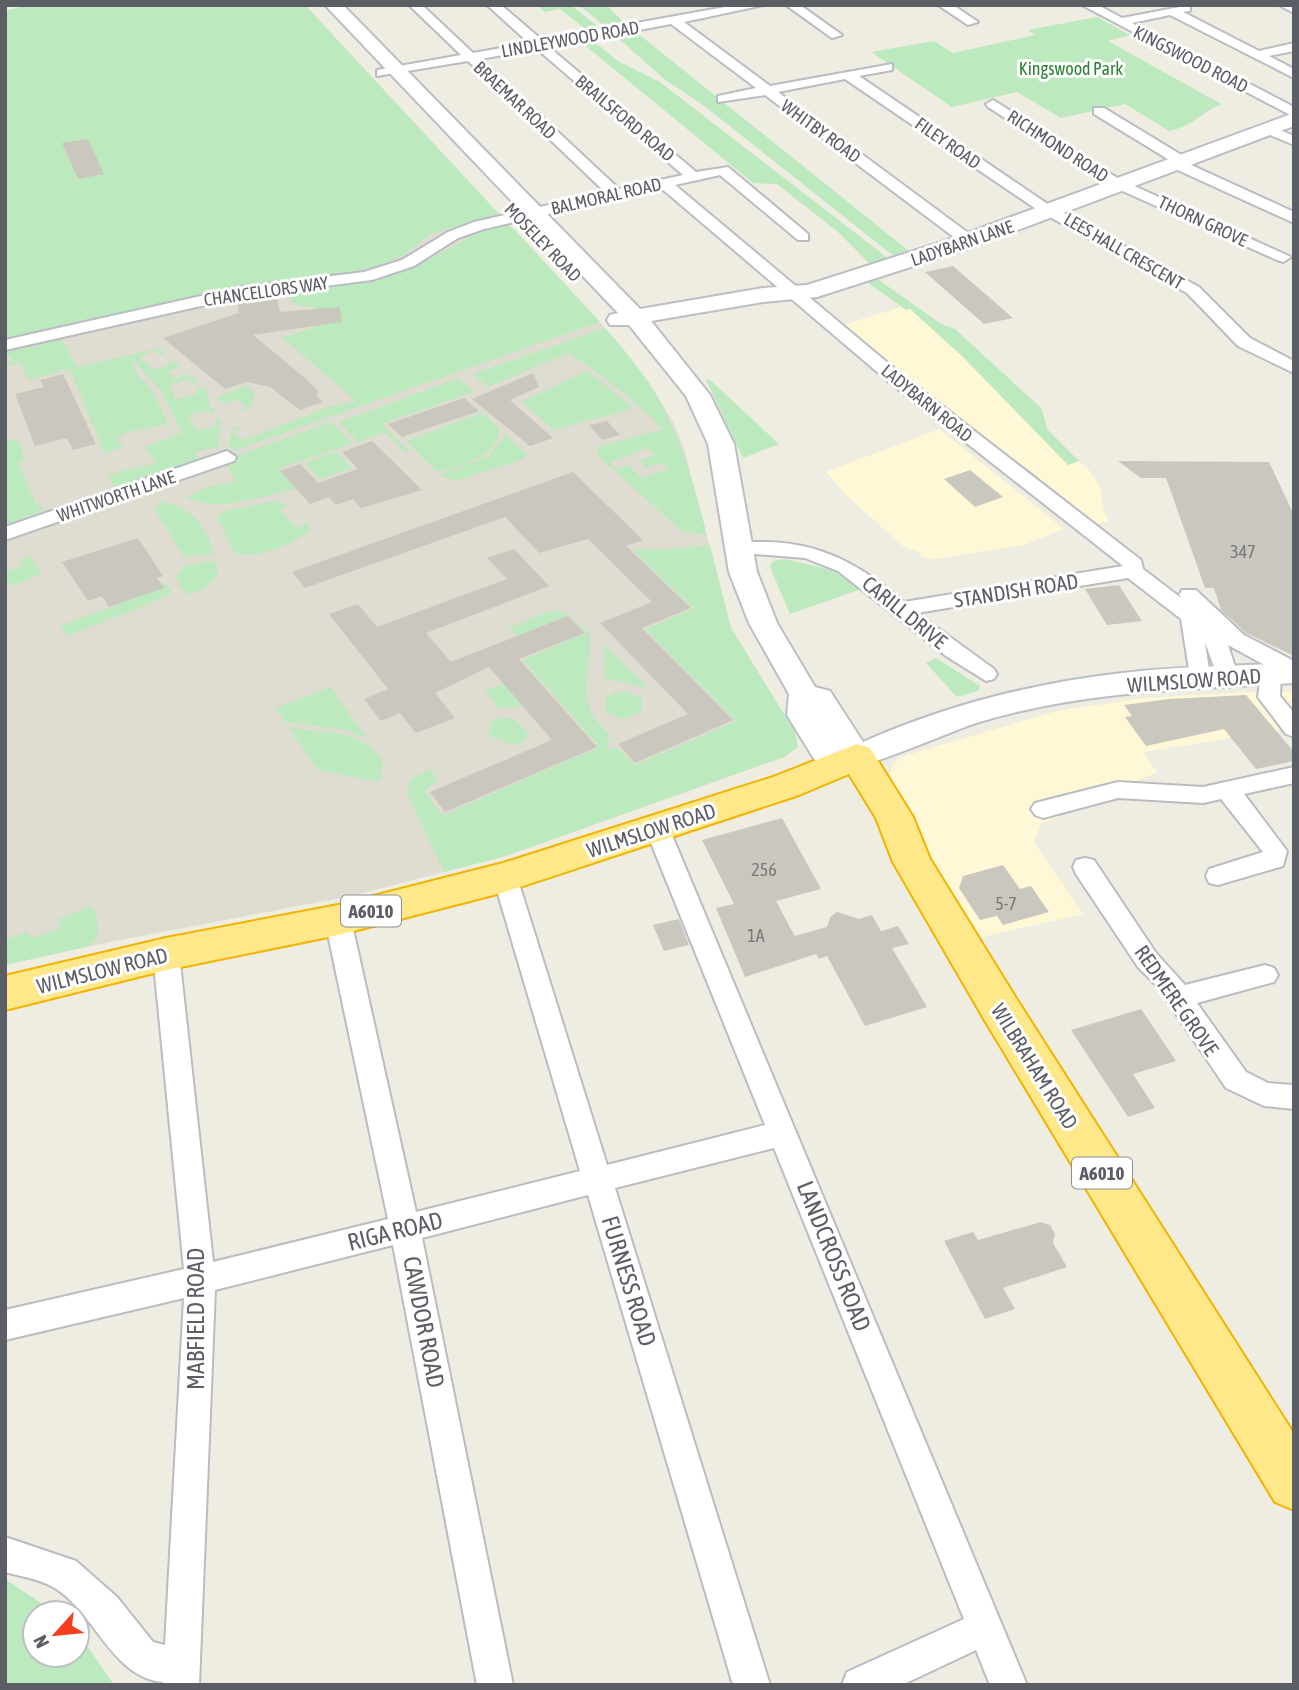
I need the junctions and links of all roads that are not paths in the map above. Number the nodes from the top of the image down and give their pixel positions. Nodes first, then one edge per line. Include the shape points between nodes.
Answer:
1 (318, 5) edge
2 (333, 5) edge
3 (415, 5) edge
4 (493, 5) edge
5 (758, 5) edge
6 (792, 5) edge
7 (944, 5) edge
8 (1088, 5) edge
9 (1197, 5) edge
10 (1285, 5) edge
11 (1294, 9) edge
12 (1171, 11) junction
13 (673, 20) junction
14 (972, 22) dead end
15 (1119, 22) junction
16 (836, 34) dead end
17 (539, 44) junction
18 (1294, 47) edge
19 (1257, 55) junction
20 (470, 57) junction
21 (887, 67) dead end
22 (388, 71) junction
23 (846, 74) junction
24 (1294, 74) edge
25 (766, 90) junction
26 (723, 99) dead end
27 (993, 104) dead end
28 (1099, 111) dead end
29 (1294, 113) edge
30 (1294, 119) edge
31 (1268, 129) junction
32 (1294, 141) edge
33 (1179, 163) junction
34 (694, 177) junction
35 (664, 183) junction
36 (1123, 184) junction
37 (616, 194) junction
38 (1052, 211) junction
39 (528, 214) junction
40 (1294, 218) edge
41 (803, 237) dead end
42 (969, 241) junction
43 (1283, 257) dead end
44 (793, 293) junction
45 (625, 318) junction
46 (5, 345) edge
47 (1294, 368) edge
48 (227, 457) dead end
49 (5, 534) edge
50 (737, 548) junction
51 (1132, 570) junction
52 (1189, 605) junction
53 (900, 608) junction
54 (1286, 673) edge
55 (986, 674) dead end
56 (1213, 677) junction
57 (1294, 729) edge
58 (846, 762) junction
59 (1294, 775) edge
60 (1228, 791) junction
61 (1043, 809) dead end
62 (657, 828) junction
63 (1085, 867) dead end
64 (1218, 876) dead end
65 (505, 877) junction
66 (338, 920) junction
67 (166, 954) junction
68 (1265, 975) dead end
69 (5, 993) edge
70 (1178, 998) junction
71 (1294, 1097) edge
72 (784, 1133) junction
73 (598, 1180) junction
74 (405, 1228) junction
75 (200, 1280) junction
76 (5, 1325) edge
77 (1294, 1483) edge
78 (5, 1554) edge
79 (986, 1627) junction
80 (182, 1673) edge
81 (495, 1685) edge
82 (752, 1685) edge
83 (860, 1685) edge
84 (1009, 1685) edge

1 - 22 main road, MOSELEY ROAD
2 - 22 main road, MOSELEY ROAD
3 - 20 street, BRAEMAR ROAD
4 - 17 street, BRAILSFORD ROAD
5 - 13 street, LINDLEYWOOD ROAD
6 - 16 street
7 - 14 street
8 - 15 street, KINGSWOOD ROAD
9 - 12 street
10 - 11 street
12 - 15 street
12 - 19 street
13 - 17 street, LINDLEYWOOD ROAD
13 - 25 street, WHITBY ROAD
15 - 29 street, KINGSWOOD ROAD
17 - 20 street, LINDLEYWOOD ROAD
17 - 34 street, BRAILSFORD ROAD
18 - 19 street
19 - 24 street
20 - 22 street, LINDLEYWOOD ROAD
20 - 37 street, BRAEMAR ROAD
21 - 23 street
22 - 39 main road, MOSELEY ROAD
23 - 25 street
23 - 38 street, FILEY ROAD
25 - 26 street
25 - 42 street, WHITBY ROAD
27 - 36 street, RICHMOND ROAD
28 - 33 street
30 - 31 main road, LADYBARN LANE
31 - 32 street
31 - 33 main road, LADYBARN LANE
33 - 36 main road, LADYBARN LANE
33 - 40 street
34 - 35 street, BALMORAL ROAD
34 - 41 street, BALMORAL ROAD via 723,170
35 - 37 street, BALMORAL ROAD
35 - 44 street, LADYBARN ROAD
36 - 38 main road, LADYBARN LANE
36 - 43 street, THORN GROVE
37 - 39 street, BALMORAL ROAD
38 - 42 main road, LADYBARN LANE
38 - 47 street, LEES HALL CRESCENT via 1193,290 1244,342
39 - 45 main road, MOSELEY ROAD
39 - 46 street, CHANCELLORS WAY via 460,232 408,263 366,277 241,292
42 - 44 main road, LADYBARN LANE via 809,292
44 - 45 main road, LADYBARN LANE
44 - 51 street, LADYBARN ROAD via 944,418 1134,564
45 - 50 main road, MOSELEY ROAD via 686,410 731,506
48 - 49 street, WHITWORTH LANE
50 - 53 street, CARILL DRIVE via 772,546 830,559 881,589
50 - 58 main road, MOSELEY ROAD via 763,623 804,694 802,715
51 - 52 street, LADYBARN ROAD
51 - 53 street, STANDISH ROAD
52 - 54 street, LADYBARN ROAD via 1242,647
52 - 56 street, LADYBARN ROAD via 1220,651
53 - 55 street, CARILL DRIVE
54 - 56 main road, WILMSLOW ROAD
54 - 57 street via 1269,697
56 - 58 main road, WILMSLOW ROAD via 1098,686 1020,701 891,741
58 - 62 highway, WILMSLOW ROAD / A6010
58 - 77 highway, WILBRAHAM ROAD / A6010 via 871,819 912,862
59 - 60 street
60 - 61 street via 1178,795 1118,790
60 - 64 street via 1275,851 1274,860
62 - 65 highway, WILMSLOW ROAD / A6010
62 - 72 street, LANDCROSS ROAD
63 - 70 street, REDMERE GROVE
65 - 66 highway, WILMSLOW ROAD / A6010
65 - 73 street, FURNESS ROAD
66 - 67 highway, WILMSLOW ROAD / A6010
66 - 74 street, CAWDOR ROAD
67 - 69 highway, WILMSLOW ROAD / A6010
67 - 75 street, MABFIELD ROAD
68 - 70 street
70 - 71 street, REDMERE GROVE via 1236,1080 1264,1094
72 - 73 street, RIGA ROAD
72 - 79 street, LANDCROSS ROAD
73 - 74 street, RIGA ROAD
73 - 82 street, FURNESS ROAD
74 - 75 street, RIGA ROAD
74 - 81 street, CAWDOR ROAD
75 - 76 street, RIGA ROAD
75 - 80 street, MABFIELD ROAD
78 - 80 street via 64,1573 104,1611 140,1655
79 - 83 street
79 - 84 street, LANDCROSS ROAD

